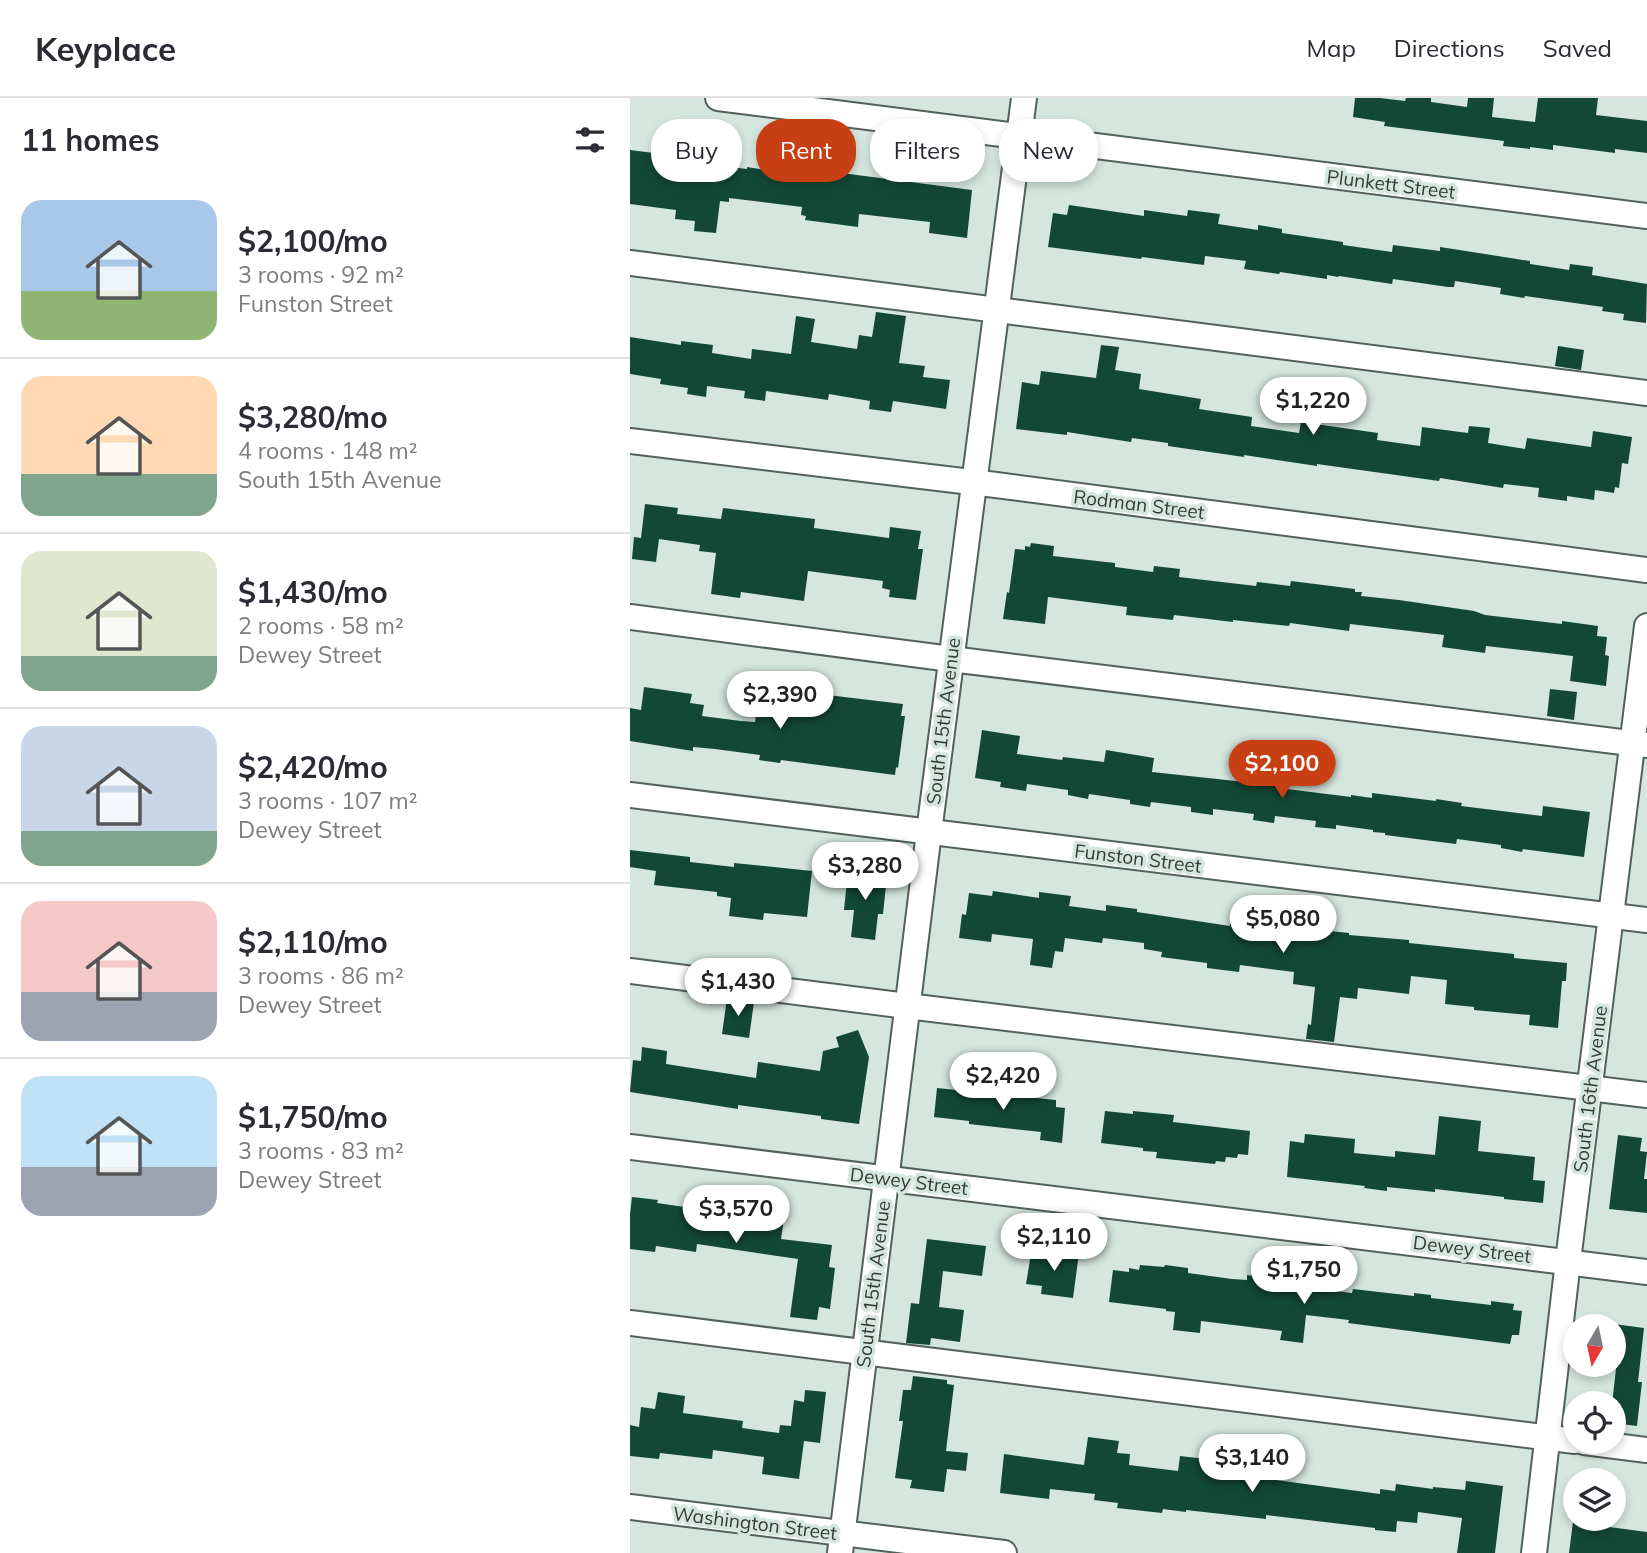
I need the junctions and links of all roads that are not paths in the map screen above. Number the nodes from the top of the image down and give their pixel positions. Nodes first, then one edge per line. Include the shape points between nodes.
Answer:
1 (718, 98) edge
2 (1024, 98) edge
3 (1021, 119) edge
4 (999, 133) edge
5 (1098, 146) edge
6 (1013, 182) edge
7 (1647, 216) edge
8 (630, 263) edge
9 (996, 310) junction
10 (1647, 393) edge
11 (630, 441) edge
12 (974, 483) junction
13 (1647, 570) edge
14 (630, 617) edge
15 (1647, 625) edge
16 (951, 659) junction
17 (1640, 744) edge
18 (630, 795) edge
19 (929, 832) junction
20 (1611, 916) junction
21 (1647, 920) edge
22 (630, 971) edge
23 (907, 1006) junction
24 (1590, 1088) junction
25 (1647, 1096) edge
26 (630, 1147) edge
27 (886, 1178) junction
28 (1568, 1261) junction
29 (1647, 1272) edge
30 (630, 1323) edge
31 (864, 1352) junction
32 (1548, 1438) junction
33 (1563, 1440) edge
34 (1626, 1447) edge
35 (1647, 1450) edge
36 (630, 1507) edge
37 (841, 1543) edge
38 (1004, 1553) edge
39 (1534, 1553) edge

1 - 4 street, Plunkett Street
2 - 3 street, South 15th Avenue
5 - 7 street, Plunkett Street
6 - 9 street, South 15th Avenue
8 - 9 street
9 - 10 street
9 - 12 street, South 15th Avenue
11 - 12 street, Rodman Street
12 - 13 street, Rodman Street
12 - 16 street, South 15th Avenue
14 - 16 street
15 - 17 street, South 16th Avenue
16 - 17 street
16 - 19 street, South 15th Avenue
17 - 20 street, South 16th Avenue
18 - 19 street, Funston Street
19 - 20 street, Funston Street
19 - 23 street, South 15th Avenue
20 - 21 street, Funston Street
20 - 24 street, South 16th Avenue
22 - 23 street
23 - 24 street
23 - 27 street, South 15th Avenue
24 - 25 street
24 - 28 street, South 16th Avenue
26 - 27 street, Dewey Street
27 - 28 street, Dewey Street
27 - 31 street, South 15th Avenue
28 - 29 street, Dewey Street
28 - 32 street, South 16th Avenue
30 - 31 street
31 - 32 street
31 - 37 street, South 15th Avenue
32 - 33 street
32 - 39 street, South 16th Avenue
34 - 35 street
36 - 37 street, Washington Street
37 - 38 street, Washington Street

